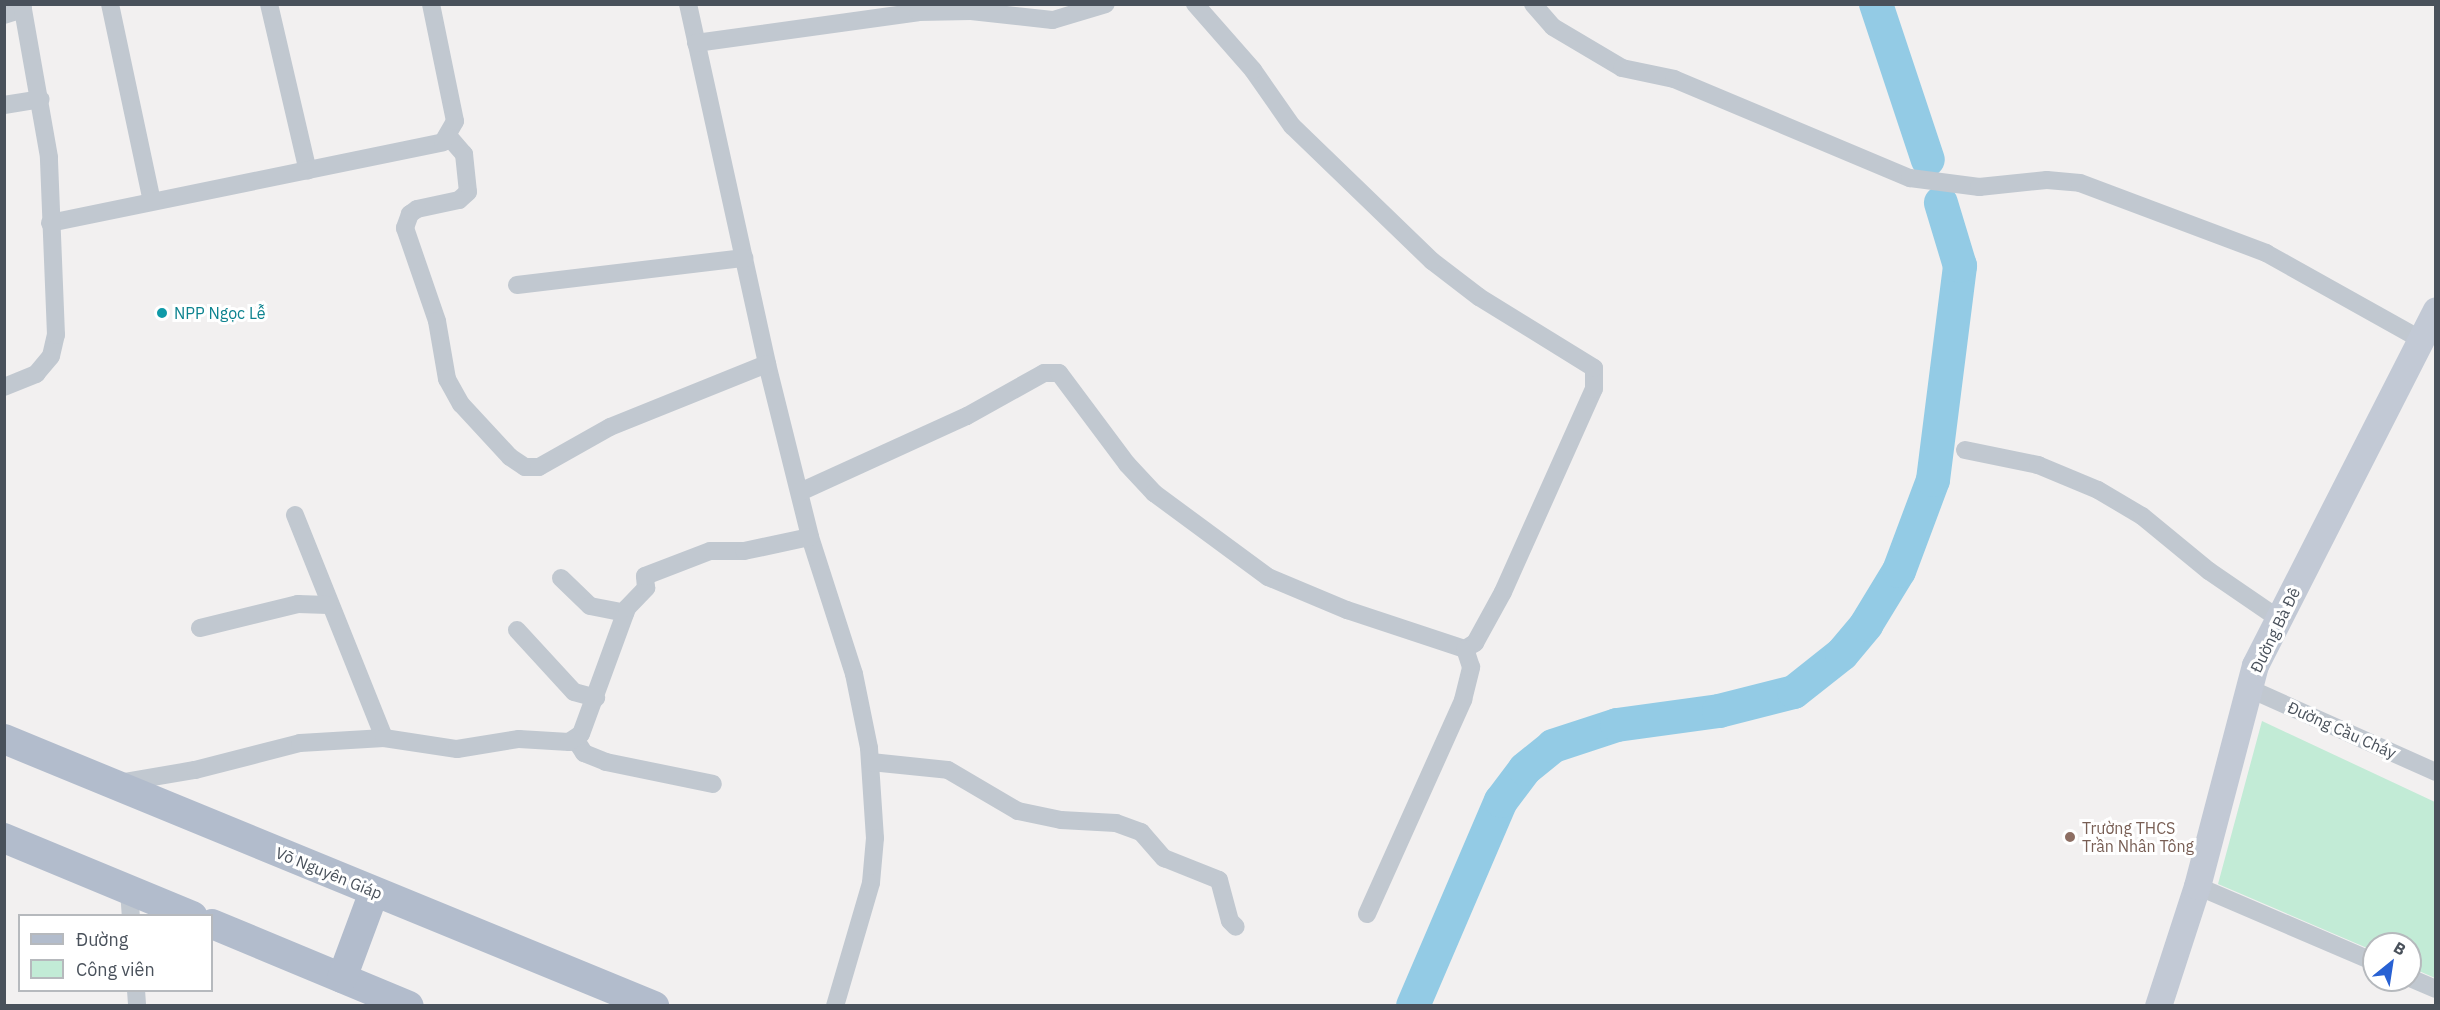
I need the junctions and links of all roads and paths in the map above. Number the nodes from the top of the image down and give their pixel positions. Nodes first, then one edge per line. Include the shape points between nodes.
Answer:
1 (110, 4) edge
2 (269, 4) edge
3 (431, 4) edge
4 (688, 4) edge
5 (1106, 4) edge
6 (1195, 4) edge
7 (1533, 4) edge
8 (22, 7) edge
9 (933, 8) edge
10 (4, 15) edge
11 (696, 43) junction
12 (41, 99) junction
13 (4, 105) edge
14 (449, 137) junction
15 (308, 171) junction
16 (152, 201) junction
17 (50, 223) junction
18 (744, 258) junction
19 (517, 285) dead end
20 (2436, 310) edge
21 (2418, 338) junction
22 (767, 364) junction
23 (4, 387) edge
24 (1965, 450) dead end
25 (800, 492) junction
26 (296, 514) dead end
27 (810, 537) junction
28 (561, 578) dead end
29 (328, 605) junction
30 (625, 613) junction
31 (2279, 619) junction
32 (200, 628) dead end
33 (517, 630) dead end
34 (1465, 649) junction
35 (2248, 688) junction
36 (596, 698) junction
37 (384, 738) junction
38 (4, 739) edge
39 (575, 739) junction
40 (871, 762) junction
41 (2436, 772) edge
42 (111, 784) junction
43 (713, 784) dead end
44 (4, 838) edge
45 (2197, 886) junction
46 (374, 892) junction
47 (130, 902) edge
48 (187, 914) edge
49 (1367, 914) dead end
50 (213, 924) edge
51 (1236, 927) dead end
52 (2362, 957) edge
53 (342, 978) junction
54 (2422, 983) edge
55 (2436, 989) edge
56 (2162, 1004) edge
57 (410, 1005) edge
58 (654, 1005) edge
59 (835, 1005) edge

1 - 16 street
2 - 15 street
3 - 14 street via 453,104 455,121
4 - 11 street
5 - 9 street via 1043,21
6 - 34 street via 1244,59 1292,126 1426,256 1479,297 1589,364 1597,374 1594,389 1503,592 1480,637
7 - 21 street via 1552,27 1622,68 1674,79 1910,178 1978,187 2047,180 2080,183 2266,253
8 - 10 street
8 - 12 street
9 - 11 street
11 - 18 street
12 - 13 street
12 - 17 street via 49,157
14 - 15 street via 443,142
14 - 22 street via 464,154 468,192 459,200 417,209 410,214 405,228 437,321 447,379 461,404 510,457 525,467 539,467 610,427
15 - 16 street
16 - 17 street
17 - 23 street via 54,346 36,374
18 - 19 street
18 - 22 street
20 - 21 street, Đường Bà Đê
21 - 31 street, Đường Bà Đê
22 - 25 street
24 - 31 street via 2038,465 2098,490 2142,516 2209,571
25 - 27 street
25 - 34 street via 967,416 1044,373 1059,373 1127,464 1154,493 1255,569 1293,590
26 - 29 street
27 - 30 street via 744,551 710,551 679,561 645,576 646,588
27 - 40 street via 857,685
28 - 30 street via 590,606
29 - 32 street via 298,604
29 - 37 street
30 - 36 street
31 - 35 street, Đường Bà Đê
33 - 36 street via 574,692
34 - 49 street via 1471,667 1463,700
35 - 41 street, Đường Cầu Cháy
35 - 45 street, Đường Bà Đê
36 - 39 street via 581,734
37 - 39 street via 457,749 519,739
37 - 42 street via 300,743 195,770
38 - 42 main road, Võ Nguyên Giáp
39 - 43 street via 584,753 606,762
40 - 51 street via 948,770 1018,811 1061,820 1116,823 1141,832 1164,858 1219,880 1230,921
40 - 59 street via 875,838 871,883
42 - 46 main road, Võ Nguyên Giáp
44 - 47 main road
45 - 52 street
45 - 56 street, Đường Bà Đê
46 - 53 main road
46 - 58 main road, Võ Nguyên Giáp
47 - 48 main road
50 - 53 main road
53 - 57 main road
54 - 55 street

